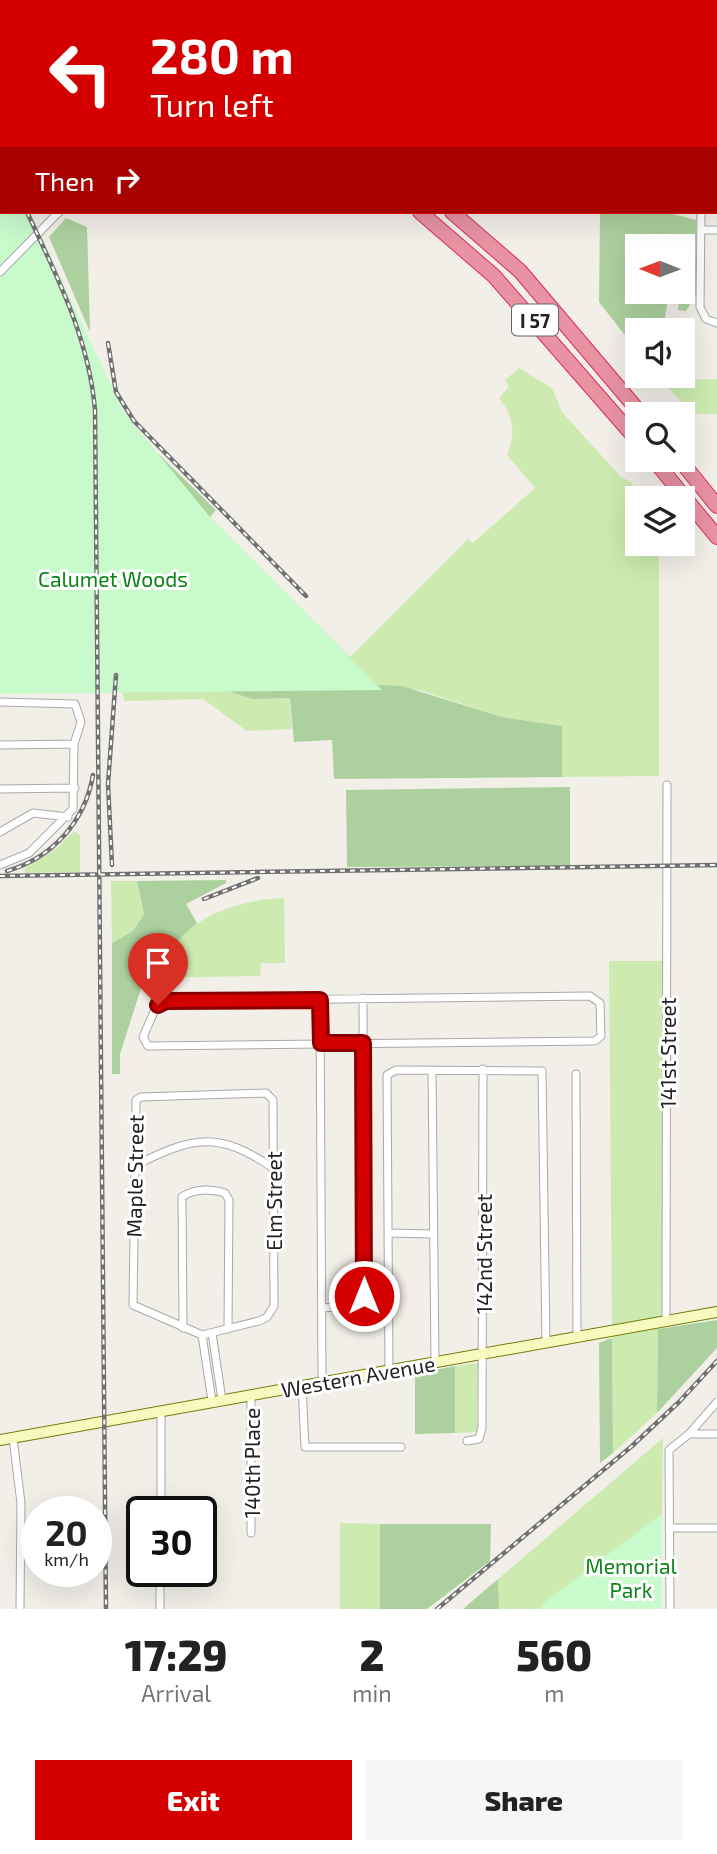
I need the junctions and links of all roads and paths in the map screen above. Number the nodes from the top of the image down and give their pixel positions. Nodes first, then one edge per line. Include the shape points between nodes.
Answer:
1 (57, 214) edge
2 (422, 214) edge
3 (454, 214) edge
4 (701, 214) edge
5 (701, 230) junction
6 (717, 230) edge
7 (0, 272) edge
8 (717, 323) edge
9 (631, 402) edge
10 (625, 426) edge
11 (664, 472) edge
12 (690, 472) edge
13 (717, 506) edge
14 (717, 537) edge
15 (0, 702) edge
16 (74, 744) junction
17 (0, 745) edge
18 (667, 785) dead end
19 (75, 788) junction
20 (0, 789) edge
21 (68, 817) junction
22 (0, 832) edge
23 (0, 865) edge
24 (363, 998) junction
25 (320, 1000) junction
26 (321, 1043) junction
27 (363, 1043) junction
28 (483, 1069) junction
29 (432, 1070) junction
30 (576, 1074) dead end
31 (271, 1096) joint
32 (134, 1166) junction
33 (273, 1168) junction
34 (388, 1233) junction
35 (433, 1234) junction
36 (322, 1308) junction
37 (717, 1312) edge
38 (666, 1322) junction
39 (183, 1328) junction
40 (228, 1329) junction
41 (212, 1334) junction
42 (202, 1335) junction
43 (577, 1338) junction
44 (546, 1343) junction
45 (483, 1355) junction
46 (435, 1362) junction
47 (389, 1370) junction
48 (322, 1381) junction
49 (302, 1385) junction
50 (251, 1394) junction
51 (217, 1401) junction
52 (717, 1402) edge
53 (161, 1411) junction
54 (689, 1434) junction
55 (717, 1434) edge
56 (13, 1438) junction
57 (0, 1440) edge
58 (467, 1441) dead end
59 (401, 1447) dead end
60 (161, 1496) edge
61 (669, 1528) junction
62 (717, 1528) edge
63 (251, 1532) dead end
64 (160, 1587) edge
65 (20, 1609) edge
66 (160, 1609) edge
67 (670, 1609) edge

1 - 7 street
2 - 10 highway, I 57 via 494,276
3 - 9 highway, I 57 via 520,271
4 - 5 street
5 - 6 street
5 - 8 street via 699,302 703,315
11 - 14 highway
12 - 13 highway
15 - 16 street via 75,704 81,722
16 - 17 street
16 - 19 street
18 - 38 street, 141st Street
19 - 20 street
19 - 21 street
21 - 22 street via 33,814
21 - 23 street via 29,853
24 - 25 street
24 - 27 street
24 - 27 street via 590,996 600,1003 601,1036 595,1041
25 - 26 street
25 - 26 street via 166,1001 158,1005 144,1037 148,1046
26 - 27 street
26 - 36 street
27 - 36 street via 364,1296 360,1305
28 - 29 street
28 - 44 street via 538,1069 543,1074
28 - 45 street, 142nd Street
29 - 34 street via 396,1070 387,1075
29 - 35 street
30 - 43 street
31 - 32 street, Maple Street via 141,1097 134,1108
31 - 33 street, Elm Street
32 - 33 street via 177,1144 227,1142
32 - 39 street, Maple Street via 133,1305
33 - 40 street, Elm Street via 274,1306 267,1317
34 - 35 street
34 - 47 street
35 - 46 street
36 - 48 street
37 - 38 main road, Western Avenue
38 - 43 main road, Western Avenue
39 - 40 street via 182,1196 214,1190 225,1193 229,1200
39 - 42 street
40 - 41 street
41 - 42 street
41 - 51 street
42 - 51 street
43 - 44 main road, Western Avenue
44 - 45 main road, Western Avenue
45 - 46 main road, Western Avenue
45 - 58 street, 142nd Street via 479,1439
46 - 47 main road, Western Avenue
47 - 48 main road, Western Avenue
48 - 49 main road, Western Avenue
49 - 50 main road, Western Avenue
49 - 59 street via 305,1447
50 - 51 main road, Western Avenue
50 - 63 street, 140th Place
51 - 53 main road, Western Avenue
52 - 54 street
53 - 56 main road, Western Avenue
53 - 60 street
54 - 55 street
54 - 61 street via 668,1450
56 - 57 main road, Western Avenue
56 - 65 street via 22,1534
61 - 62 street
61 - 67 street
64 - 66 street

